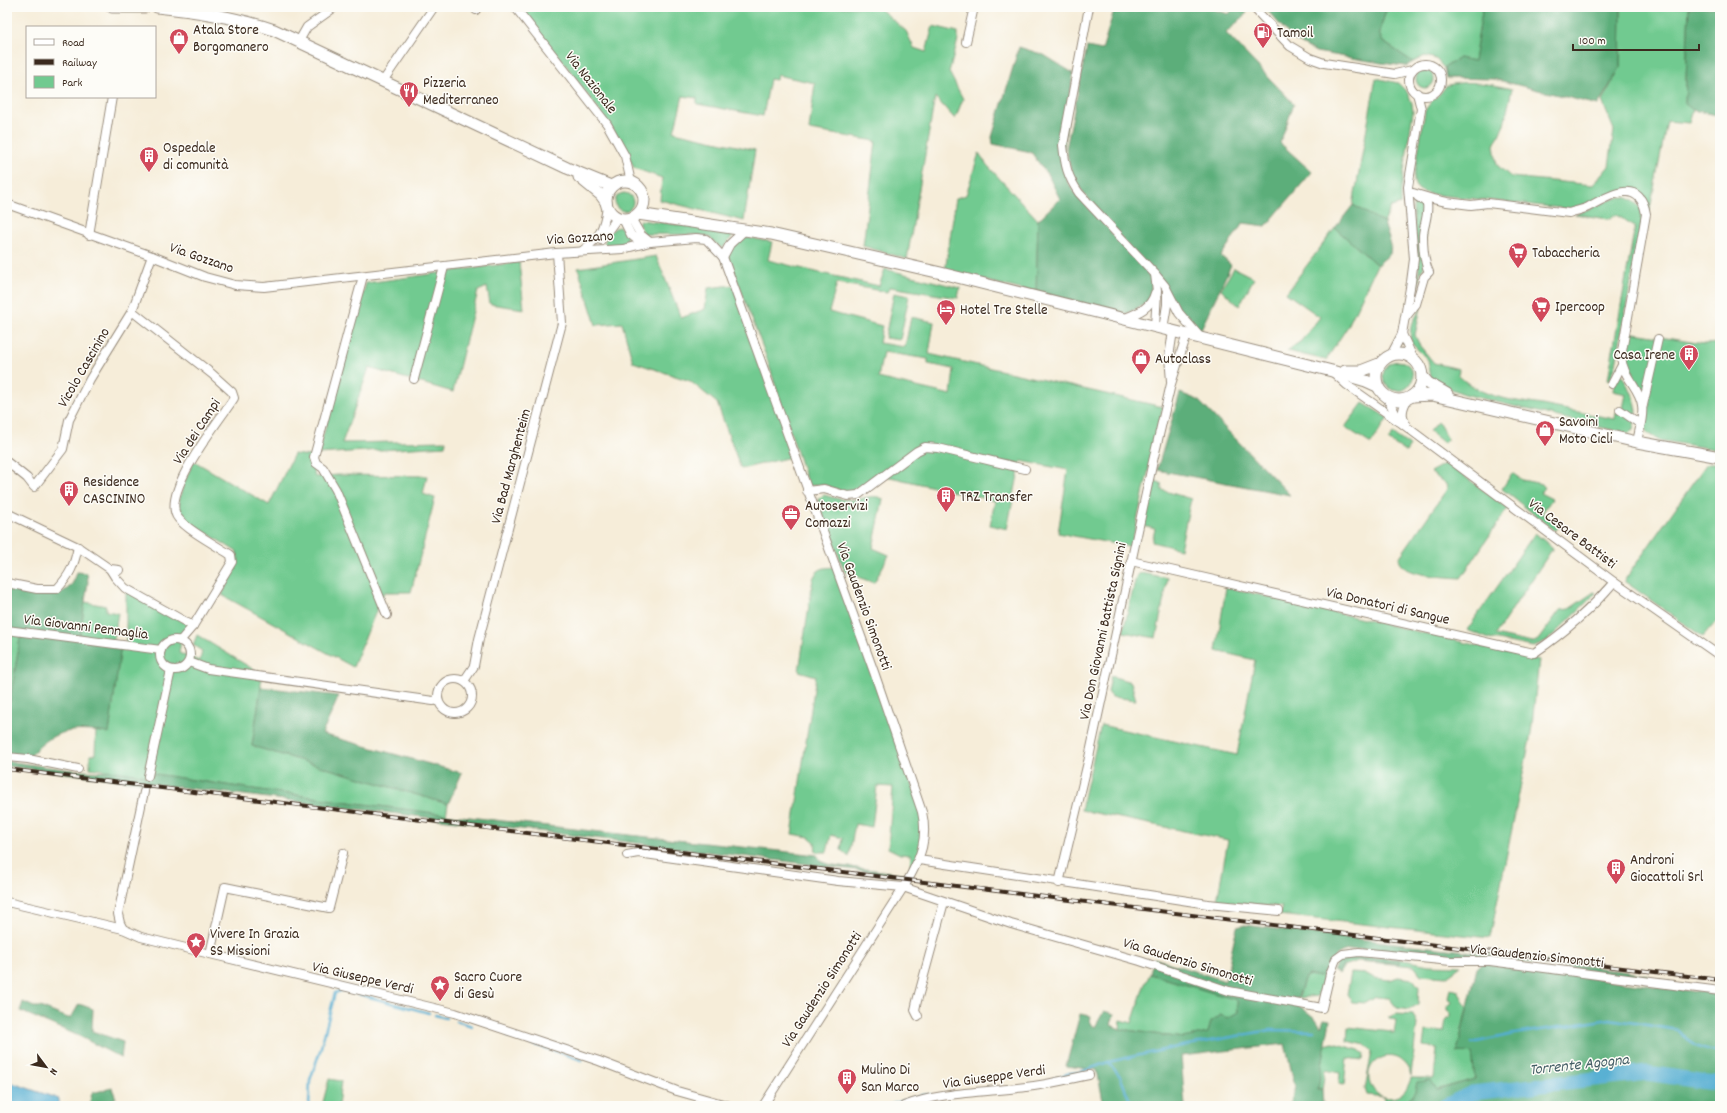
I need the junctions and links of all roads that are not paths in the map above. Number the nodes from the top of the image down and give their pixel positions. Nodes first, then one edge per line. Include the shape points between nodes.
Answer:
1 (116, 7) edge
2 (145, 7) edge
3 (157, 7) edge
4 (335, 7) edge
5 (434, 7) edge
6 (515, 7) edge
7 (974, 7) edge
8 (1089, 7) edge
9 (1253, 7) edge
10 (196, 9) edge
11 (299, 41) junction
12 (966, 42) dead end
13 (1412, 70) junction
14 (1395, 74) junction
15 (383, 81) junction
16 (1410, 85) junction
17 (1417, 93) junction
18 (1432, 94) junction
19 (112, 98) edge
20 (1421, 109) junction
21 (567, 168) junction
22 (631, 182) junction
23 (612, 186) junction
24 (1410, 190) junction
25 (644, 201) junction
26 (7, 204) edge
27 (607, 204) junction
28 (627, 217) junction
29 (675, 218) junction
30 (746, 230) junction
31 (89, 235) junction
32 (646, 243) junction
33 (714, 247) joint
34 (582, 251) junction
35 (557, 253) junction
36 (152, 256) junction
37 (723, 257) junction
38 (444, 267) junction
39 (1155, 274) junction
40 (363, 276) junction
41 (1156, 285) junction
42 (1167, 292) junction
43 (132, 311) junction
44 (1125, 318) junction
45 (1405, 318) junction
46 (1163, 329) junction
47 (1187, 334) junction
48 (1402, 334) junction
49 (1200, 337) junction
50 (1658, 339) dead end
51 (1391, 354) junction
52 (1413, 358) junction
53 (1379, 364) junction
54 (1622, 365) junction
55 (1332, 371) junction
56 (1422, 376) junction
57 (414, 379) dead end
58 (1171, 384) junction
59 (1612, 384) dead end
60 (1377, 386) junction
61 (1386, 396) junction
62 (1410, 397) junction
63 (1458, 400) junction
64 (1643, 406) junction
65 (1620, 410) dead end
66 (1400, 422) junction
67 (1640, 424) junction
68 (1410, 430) junction
69 (1637, 442) junction
70 (1720, 456) edge
71 (7, 462) edge
72 (1025, 469) dead end
73 (807, 491) junction
74 (7, 513) edge
75 (78, 547) junction
76 (1131, 561) junction
77 (110, 568) junction
78 (118, 570) dead end
79 (1614, 582) junction
80 (7, 583) edge
81 (387, 615) dead end
82 (193, 626) junction
83 (7, 630) edge
84 (180, 641) junction
85 (161, 650) junction
86 (1720, 656) edge
87 (189, 662) junction
88 (171, 670) junction
89 (464, 681) junction
90 (438, 700) junction
91 (7, 757) edge
92 (78, 769) dead end
93 (148, 774) tunnel mouth
94 (144, 792) tunnel mouth
95 (343, 853) dead end
96 (627, 855) dead end
97 (919, 860) junction
98 (1059, 883) junction
99 (903, 887) junction
100 (7, 902) edge
101 (944, 902) junction
102 (1279, 911) dead end
103 (123, 929) junction
104 (210, 954) junction
105 (1720, 991) edge
106 (918, 1016) dead end
107 (1089, 1075) dead end
108 (730, 1106) edge
109 (763, 1106) edge
110 (904, 1106) edge

1 - 2 main road
3 - 10 main road
4 - 11 street via 307,27
5 - 15 street
6 - 22 street, Via Nazionale via 608,124 625,156
7 - 12 street
8 - 39 street via 1063,144 1066,166 1070,181 1079,193
9 - 14 street via 1290,46 1310,58 1324,63
10 - 11 main road via 251,22
11 - 15 main road
13 - 14 street
13 - 16 street via 1409,77
13 - 18 street via 1425,64 1437,69 1441,82 1438,90
14 - 16 street
15 - 21 main road
16 - 17 street
17 - 18 street via 1422,96
17 - 20 street
18 - 20 street
19 - 31 street
20 - 24 street
21 - 23 main road
21 - 27 main road via 601,194
22 - 23 main road via 621,181
22 - 25 main road via 642,192
23 - 27 main road via 608,191
24 - 45 street via 1414,259
24 - 45 street via 1426,203 1428,210 1423,234 1426,266 1429,272 1424,277 1416,304
24 - 54 street via 1447,202 1471,205 1488,203 1569,214 1621,192 1636,195 1644,204 1646,214 1621,357
25 - 28 main road
25 - 29 main road
26 - 31 street, Via Gozzano
27 - 28 main road via 613,215
27 - 34 street via 601,232 593,243
28 - 29 main road
28 - 32 street via 632,235
28 - 34 street via 593,248
29 - 30 main road
30 - 37 street via 730,244
30 - 44 main road
31 - 36 street, Via Gozzano
32 - 33 street, Via Gozzano via 696,238 706,239
32 - 34 street, Via Gozzano via 623,249
33 - 37 street, Via Gaudenzio Simonotti
34 - 35 street, Via Gozzano
35 - 38 street, Via Gozzano
35 - 89 street, Via Bad Marghenteim via 562,323 474,666
36 - 40 street, Via Gozzano via 205,277 235,285 264,287
36 - 43 street, Vicolo Cascinino
37 - 73 street, Via Gaudenzio Simonotti
38 - 40 street, Via Gozzano
38 - 57 street
39 - 41 street
39 - 42 street
40 - 81 street via 314,457 336,490
41 - 44 street via 1153,300 1148,306
41 - 46 street
42 - 46 street
42 - 49 street via 1179,313
43 - 71 street, Vicolo Cascinino via 90,379 69,420 63,449 34,487
43 - 82 street, Via dei Campi via 232,392 234,398 191,462 175,497 174,508 177,517 231,555 232,562
44 - 46 main road
45 - 48 street
46 - 47 main road
46 - 58 street, Via Don Giovanni Battista Signini
47 - 49 main road
47 - 58 street, Via Don Giovanni Battista Signini
48 - 51 street
48 - 52 street
49 - 55 main road
50 - 64 street
51 - 52 main road via 1403,354
51 - 53 main road
52 - 56 main road
53 - 55 main road via 1360,371
53 - 60 main road via 1375,374
54 - 59 street
54 - 64 street
55 - 60 main road via 1366,380
55 - 66 street, Via Cesare Battisti via 1347,385
56 - 62 main road via 1420,385
56 - 63 main road via 1428,383
58 - 76 street, Via Don Giovanni Battista Signini
60 - 61 main road
61 - 62 main road via 1396,400
61 - 66 street, Via Cesare Battisti
62 - 63 main road via 1432,394
62 - 68 street via 1403,407 1402,416
63 - 69 main road
64 - 67 street
65 - 67 street
66 - 68 street, Via Cesare Battisti
67 - 69 street
68 - 79 street, Via Cesare Battisti
69 - 70 main road
72 - 73 street via 925,447 858,495 848,496 824,489
73 - 97 street, Via Gaudenzio Simonotti via 874,672 922,812 925,836
74 - 75 street
75 - 77 street
75 - 80 street via 67,578 57,589 37,589
76 - 79 street, Via Donatori di Sangue via 1534,653 1554,640
76 - 98 street, Via Don Giovanni Battista Signini via 1090,755
77 - 78 street
77 - 82 street via 125,588
79 - 86 street, Via Cesare Battisti
82 - 84 street, Via dei Campi
83 - 85 street, Via Giovanni Pennaglia
84 - 85 street via 171,640
84 - 87 street via 185,643 190,652
85 - 88 street via 161,660
87 - 88 street via 182,669
87 - 90 street via 208,669
88 - 93 street
89 - 90 street via 453,678 442,684
89 - 90 street via 472,695 465,710 449,712
91 - 92 street
94 - 103 street via 118,914
95 - 104 street via 329,908 226,887
96 - 99 street via 638,853 838,881
97 - 98 street
97 - 99 street, Via Gaudenzio Simonotti
98 - 102 street via 1208,904
99 - 101 street, Via Gaudenzio Simonotti
99 - 109 street, Via Gaudenzio Simonotti
100 - 103 street, Via Giuseppe Verdi
101 - 105 street, Via Gaudenzio Simonotti via 1140,961 1228,991 1322,1008 1336,959 1343,954 1359,952 1451,961 1490,961
101 - 106 street via 917,1001
103 - 104 street, Via Giuseppe Verdi via 142,937
104 - 108 street, Via Giuseppe Verdi via 455,1013 599,1061 677,1091
107 - 110 street, Via Giuseppe Verdi

